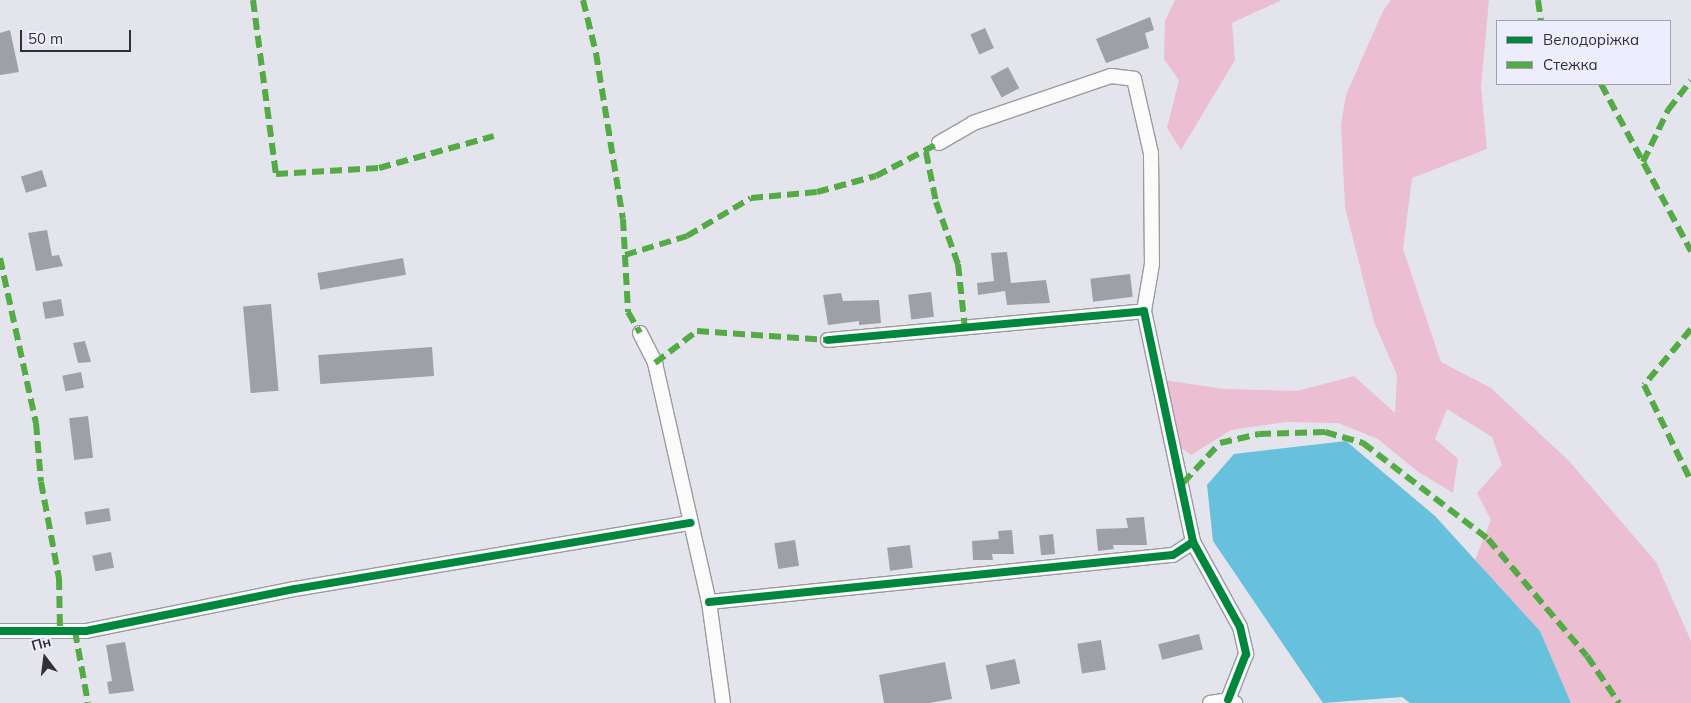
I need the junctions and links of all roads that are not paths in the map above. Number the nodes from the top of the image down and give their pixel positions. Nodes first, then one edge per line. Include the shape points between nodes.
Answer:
1 (938, 143) dead end
2 (1144, 311) junction
3 (640, 333) dead end
4 (828, 340) dead end
5 (691, 523) junction
6 (1193, 542) junction
7 (709, 602) junction
8 (0, 631) edge
9 (1231, 702) edge
10 (723, 703) edge
11 (1210, 703) edge

1 - 2 street via 973,123 1111,76 1134,79 1151,153 1152,264
2 - 4 street
2 - 6 street
3 - 5 street via 655,363
5 - 7 street
5 - 8 street via 295,589 86,631
6 - 7 street via 1173,555
6 - 9 street via 1240,627 1246,654
7 - 10 street
9 - 11 street

